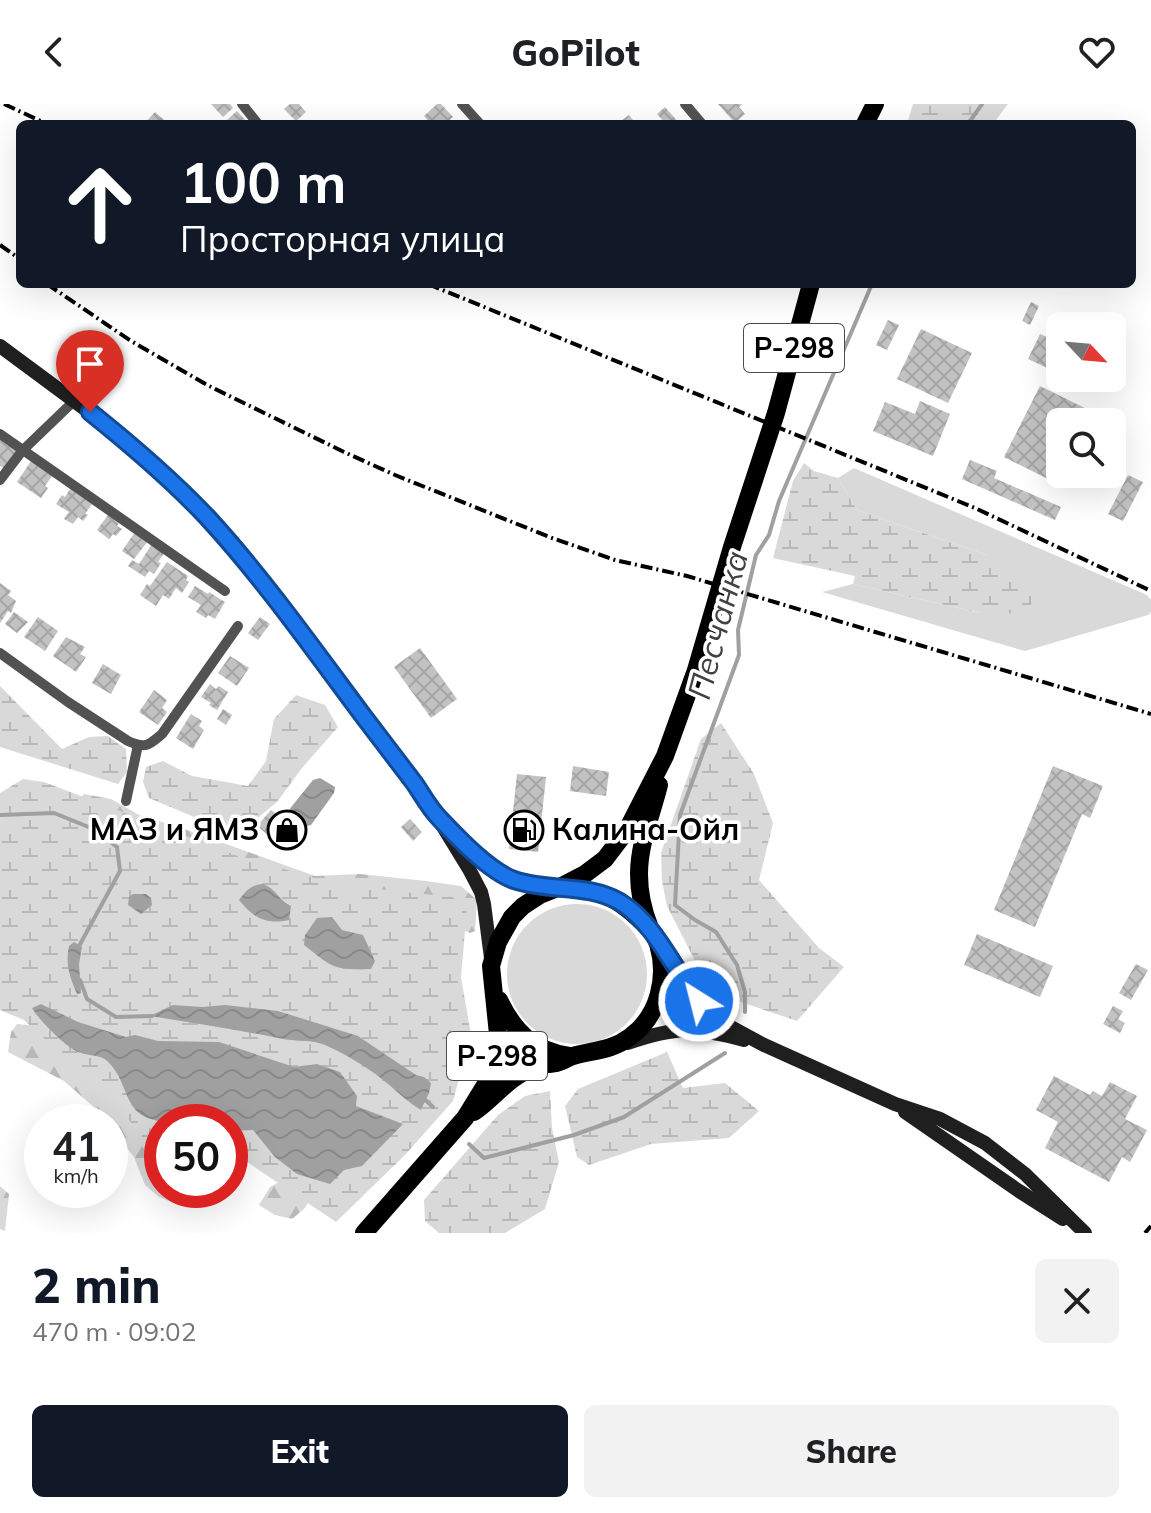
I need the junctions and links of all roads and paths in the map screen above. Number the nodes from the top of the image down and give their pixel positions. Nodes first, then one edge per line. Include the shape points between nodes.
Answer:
1 (242, 104) edge
2 (462, 104) edge
3 (685, 104) edge
4 (255, 120) edge
5 (476, 120) edge
6 (699, 120) edge
7 (810, 288) edge
8 (0, 346) edge
9 (75, 400) junction
10 (0, 434) edge
11 (22, 451) junction
12 (0, 480) edge
13 (225, 591) dead end
14 (238, 626) dead end
15 (0, 653) edge
16 (138, 745) junction
17 (665, 756) junction
18 (126, 801) dead end
19 (438, 817) junction
20 (560, 887) junction
21 (654, 936) junction
22 (491, 966) junction
23 (492, 987) junction
24 (764, 1045) junction
25 (613, 1048) junction
26 (572, 1057) junction
27 (465, 1118) junction
28 (1082, 1230) edge
29 (364, 1233) edge

1 - 4 street
2 - 5 street
3 - 6 street
7 - 17 highway, Р-298 via 776,413
8 - 9 main road
9 - 11 street
9 - 19 main road via 206,517 265,586
10 - 11 street
11 - 12 street
11 - 13 street
14 - 16 street via 162,734 149,745
15 - 16 street
16 - 18 street
17 - 20 highway, Р-298 via 613,850
17 - 21 highway, Р-298 via 640,861 643,908
19 - 20 main road via 497,871 515,880
19 - 22 main road via 481,892
20 - 21 highway via 607,896 632,911
20 - 22 highway, Р-298 via 512,917
21 - 24 main road via 706,1009
21 - 25 highway, Р-298 via 662,967 657,1002 641,1028
22 - 23 highway, Р-298
23 - 26 highway, Р-298 via 524,1037
23 - 27 highway, Р-298 via 497,1057
24 - 25 main road via 691,1029 664,1031
24 - 28 main road via 895,1104
25 - 26 highway, Р-298
26 - 27 highway, Р-298 via 522,1073
27 - 29 highway, Р-298

